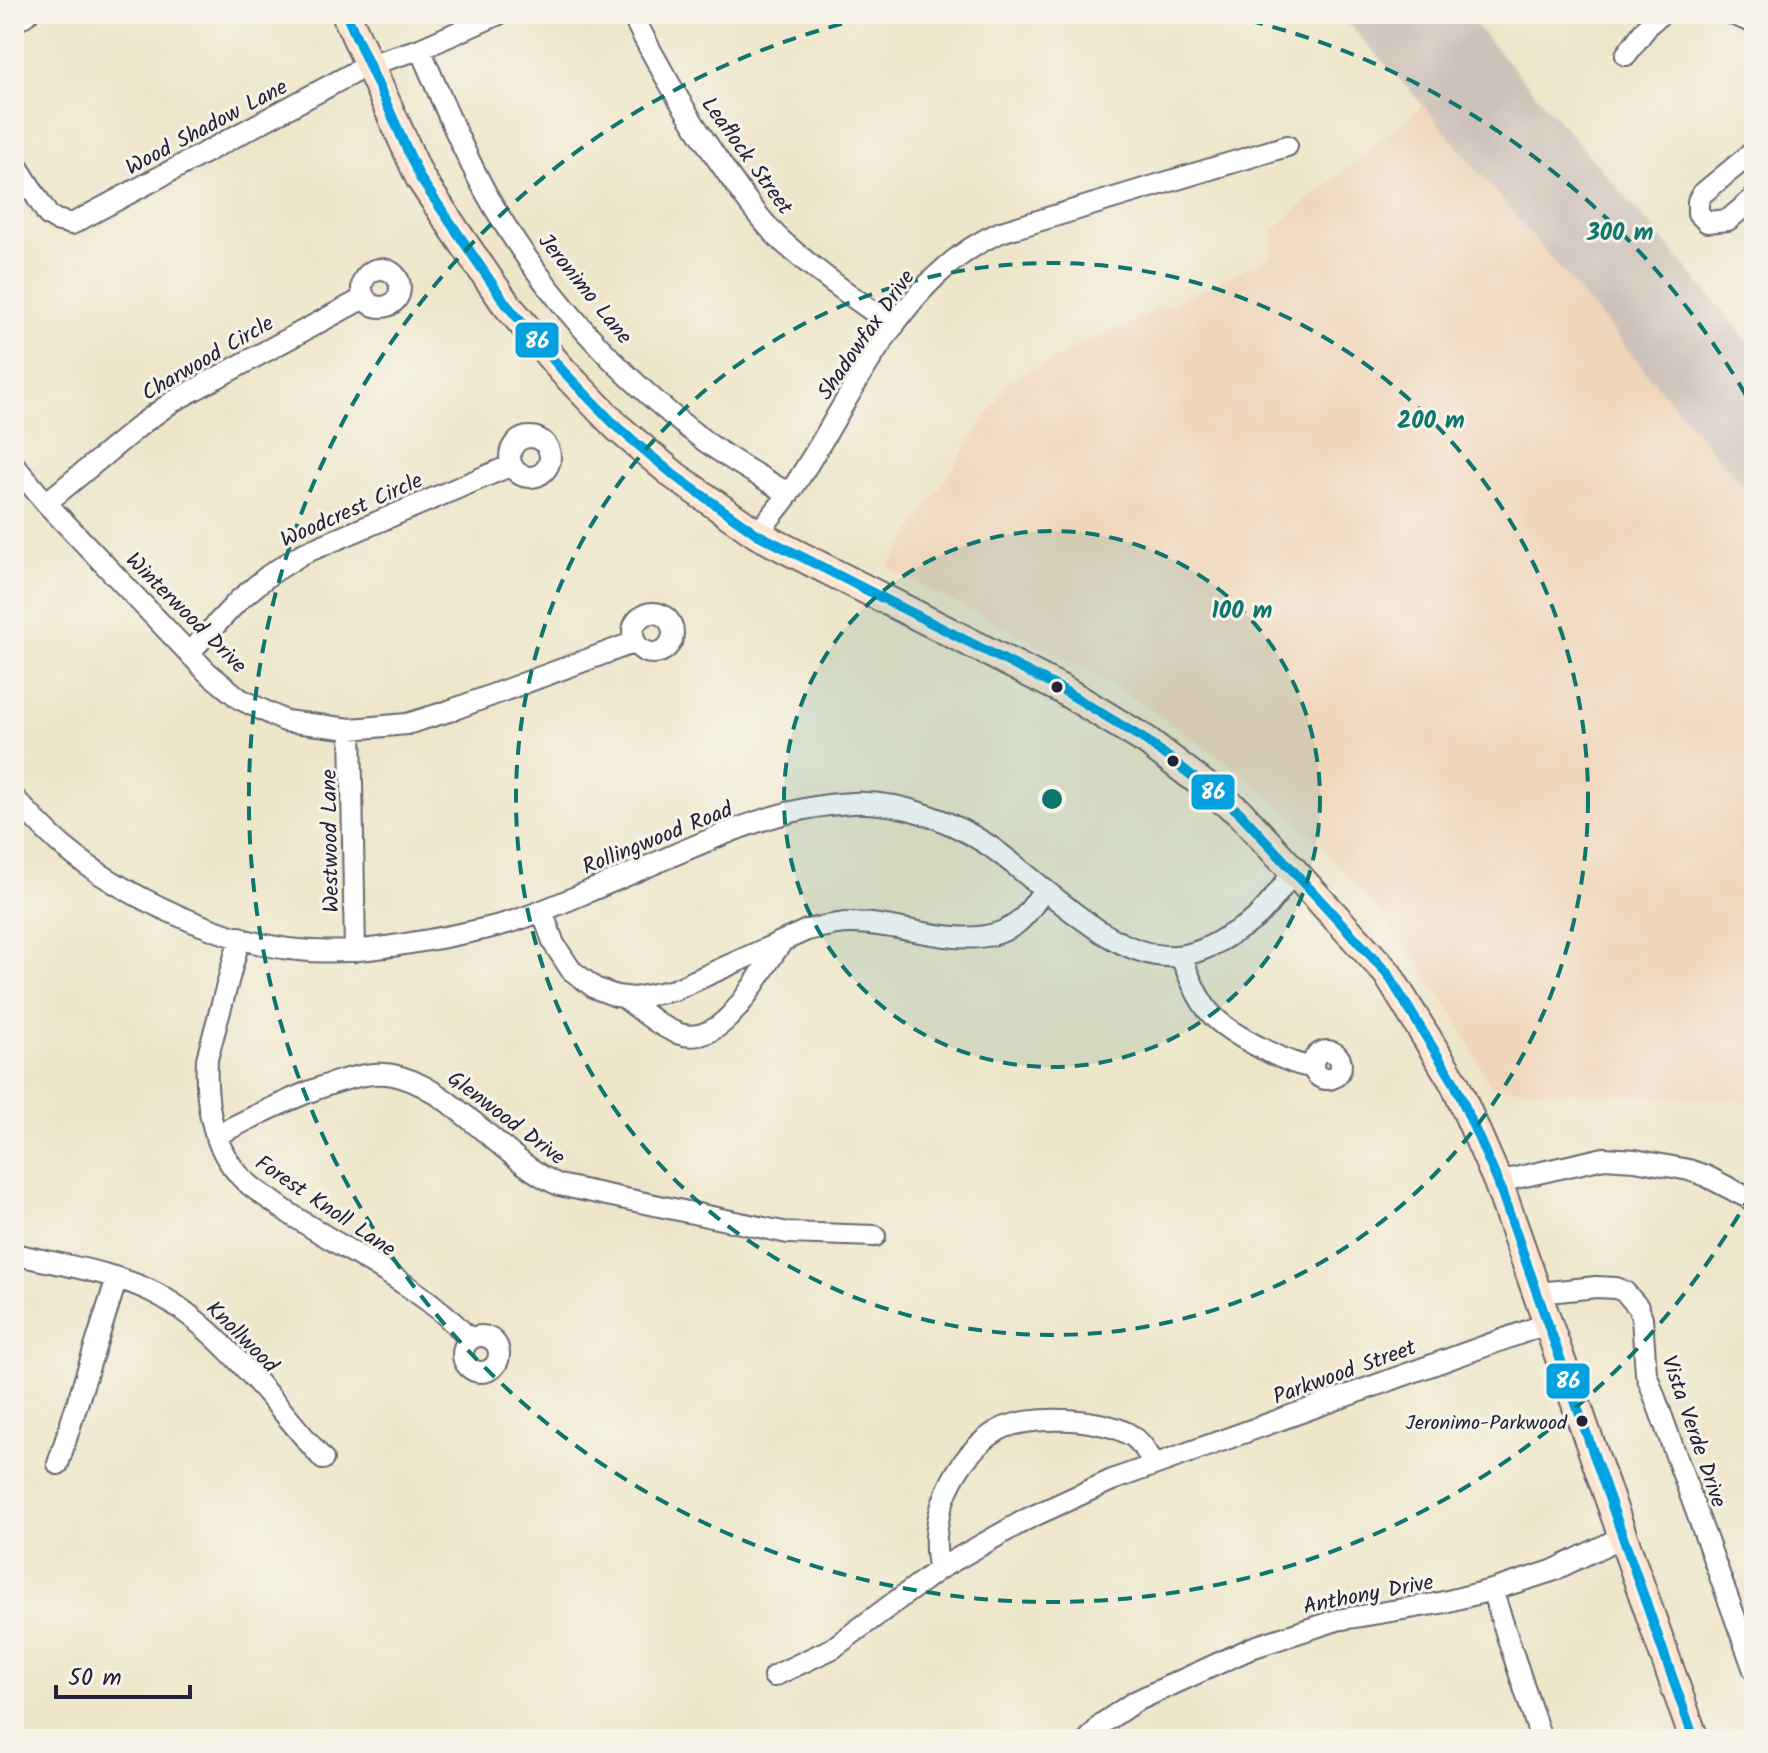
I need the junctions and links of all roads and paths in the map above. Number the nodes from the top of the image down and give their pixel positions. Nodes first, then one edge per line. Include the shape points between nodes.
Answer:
1 (27, 14) edge
2 (346, 14) edge
3 (499, 14) edge
4 (632, 14) edge
5 (1661, 14) edge
6 (1732, 14) edge
7 (14, 23) edge
8 (1754, 23) edge
9 (420, 49) junction
10 (1626, 55) dead end
11 (368, 65) junction
12 (1287, 146) dead end
13 (1754, 151) edge
14 (14, 161) edge
15 (1754, 198) edge
16 (364, 298) dead end
17 (894, 326) junction
18 (14, 465) edge
19 (512, 465) dead end
20 (789, 494) junction
21 (46, 503) junction
22 (757, 534) junction
23 (635, 642) dead end
24 (190, 652) junction
25 (351, 729) junction
26 (14, 798) edge
27 (1294, 872) junction
28 (1044, 890) junction
29 (542, 911) junction
30 (240, 937) junction
31 (782, 942) junction
32 (355, 951) junction
33 (1180, 956) junction
34 (623, 997) junction
35 (1312, 1067) dead end
36 (217, 1135) junction
37 (1498, 1182) junction
38 (1754, 1201) edge
39 (875, 1236) dead end
40 (14, 1254) edge
41 (117, 1278) junction
42 (1539, 1293) junction
43 (1549, 1323) junction
44 (469, 1339) dead end
45 (323, 1459) dead end
46 (58, 1464) dead end
47 (1155, 1464) junction
48 (1624, 1536) junction
49 (939, 1569) junction
50 (1492, 1590) junction
51 (1754, 1670) edge
52 (774, 1676) dead end
53 (1089, 1739) edge
54 (1541, 1739) edge
55 (1694, 1739) edge

1 - 7 street
2 - 11 main road
3 - 9 street, Wood Shadow Lane
4 - 17 street, Leaflock Street via 687,112 761,219 836,286
5 - 10 street
6 - 8 street
9 - 11 street, Wood Shadow Lane
9 - 20 street, Jeronimo Lane via 488,195 576,320 646,392 707,443
11 - 14 street, Wood Shadow Lane via 72,224 48,215
11 - 22 main road via 420,178 506,304 617,427
12 - 17 street, Shadowfax Drive via 981,240 929,282
13 - 15 street via 1702,194 1698,213 1707,222 1722,222
16 - 21 street, Charwood Circle via 172,402
17 - 20 street, Shadowfax Drive
18 - 21 street, Winterwood Drive
19 - 24 street, Woodcrest Circle via 302,554 239,600
20 - 22 street, Shadowfax Drive
21 - 24 street, Winterwood Drive
22 - 27 main road via 1063,690 1133,732 1239,812
23 - 25 street, Winterwood Drive via 428,718
24 - 25 street, Winterwood Drive via 240,699 267,713 285,721
25 - 32 street, Westwood Lane
26 - 30 street, Rollingwood Road via 97,872 172,912
27 - 33 street via 1257,918 1202,950
27 - 37 main road via 1387,973 1455,1084
28 - 29 street, Rollingwood Road via 991,847 952,825 906,809 858,802 772,816
28 - 31 street via 1022,918 996,934 973,938 852,923 807,930
28 - 33 street, Rollingwood Road via 1111,937 1150,953
29 - 32 street, Rollingwood Road via 455,935
29 - 34 street via 571,970 595,988
30 - 32 street, Rollingwood Road via 295,950
30 - 36 street, Forest Knoll Lane via 207,1059 207,1100
31 - 34 street via 674,990
31 - 34 street via 735,1011 704,1035 668,1028
33 - 35 street via 1213,1016 1282,1059
36 - 39 street, Glenwood Drive via 332,1085 392,1074 432,1090 559,1185 788,1233
36 - 44 street, Forest Knoll Lane via 240,1177 438,1307
37 - 38 street via 1593,1160 1635,1160 1689,1170
37 - 42 main road
40 - 41 street, Knollwood
41 - 45 street, Knollwood via 156,1293 203,1326
41 - 46 street
42 - 43 main road
42 - 51 street, Vista Verde Drive via 1616,1288 1638,1307 1646,1373
43 - 47 street, Parkwood Street
43 - 48 main road
47 - 49 street, Parkwood Street via 1027,1519
47 - 49 street via 1136,1439 1119,1429 1071,1420 1000,1430 955,1476 935,1527
48 - 50 street, Anthony Drive via 1552,1571
48 - 55 main road
49 - 52 street, Parkwood Street via 833,1648
50 - 53 street, Anthony Drive via 1337,1620 1254,1647 1134,1702
50 - 54 street

